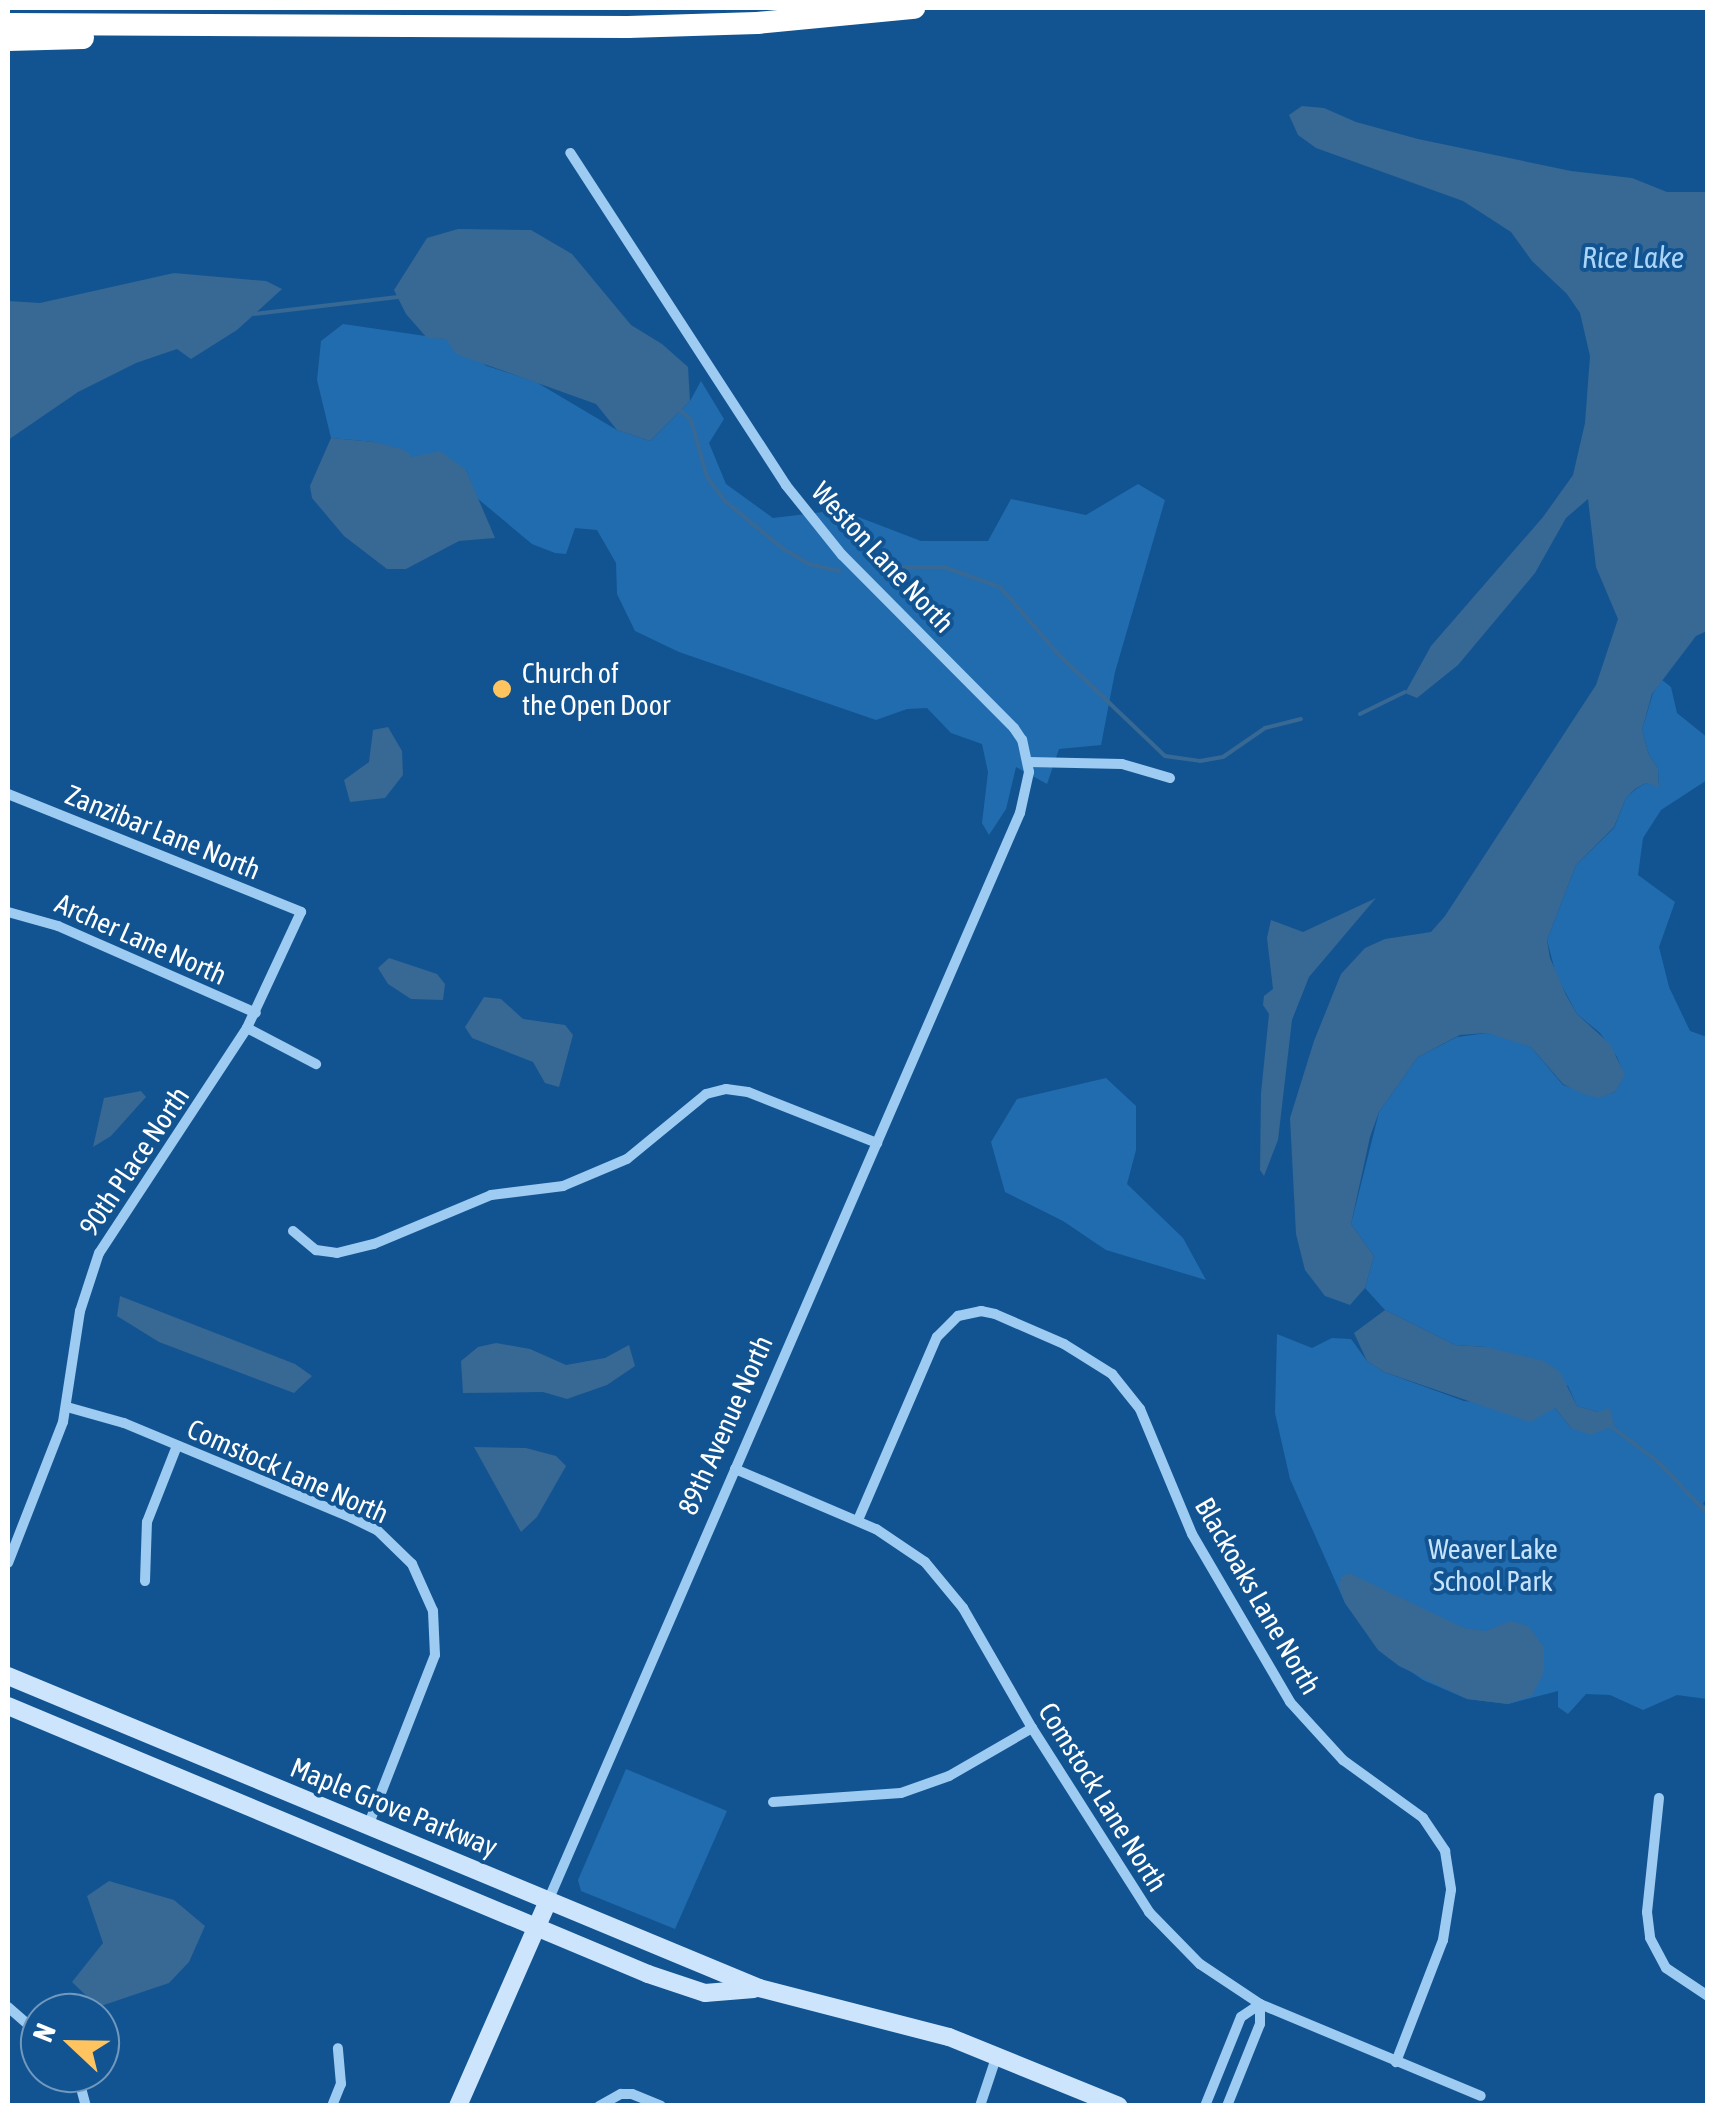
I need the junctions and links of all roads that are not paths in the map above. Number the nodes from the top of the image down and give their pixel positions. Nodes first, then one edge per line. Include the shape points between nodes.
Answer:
1 (914, 8) edge
2 (8, 24) edge
3 (196, 26) junction
4 (8, 40) edge
5 (570, 153) dead end
6 (1028, 762) junction
7 (1170, 778) dead end
8 (8, 794) edge
9 (8, 912) edge
10 (301, 912) joint
11 (256, 1014) junction
12 (248, 1028) junction
13 (316, 1064) dead end
14 (877, 1143) junction
15 (293, 1231) dead end
16 (66, 1407) junction
17 (176, 1446) junction
18 (736, 1468) junction
19 (858, 1520) junction
20 (8, 1564) edge
21 (146, 1581) dead end
22 (8, 1676) edge
23 (8, 1706) edge
24 (1032, 1728) junction
25 (1659, 1798) dead end
26 (773, 1802) dead end
27 (368, 1826) junction
28 (548, 1900) junction
29 (536, 1927) junction
30 (759, 1988) junction
31 (1708, 1996) edge
32 (1260, 2004) junction
33 (338, 2048) dead end
34 (997, 2055) junction
35 (1396, 2062) junction
36 (1481, 2096) dead end
37 (332, 2106) edge
38 (458, 2106) edge
39 (599, 2106) edge
40 (662, 2106) edge
41 (980, 2106) edge
42 (1119, 2106) edge
43 (1205, 2106) edge
44 (1226, 2106) edge

1 - 3 highway via 691,26
2 - 3 highway
3 - 4 highway
5 - 6 street, Weston Lane North via 786,485 842,555 1014,728
6 - 7 street via 1122,764
6 - 14 street, 89th Avenue North via 1020,814
8 - 10 street, Zanzibar Lane North
9 - 11 street, Archer Lane North via 58,926
10 - 11 street, 90th Place North
11 - 12 street, 90th Place North
12 - 13 street
12 - 16 street, 90th Place North via 98,1253 81,1305
14 - 15 street via 726,1089 706,1094 627,1159 563,1186 491,1195 337,1253 316,1250
14 - 18 street, 89th Avenue North
16 - 17 street, Comstock Lane North
16 - 20 street, 90th Place North
17 - 21 street via 147,1522
17 - 27 street, Comstock Lane North via 377,1530 397,1545 426,1588 436,1635 423,1695
18 - 19 street, Comstock Lane North
18 - 28 street, 89th Avenue North
19 - 24 street, Comstock Lane North via 903,1544 946,1585
19 - 35 street, Blackoaks Lane North via 938,1337 958,1316 995,1314 1077,1350 1112,1374 1140,1410 1199,1547 1290,1702 1343,1760 1422,1818 1445,1851 1451,1890 1444,1940
22 - 27 main road, Maple Grove Parkway
23 - 29 main road, Maple Grove Parkway
24 - 26 street via 949,1776 901,1792
24 - 32 street, Comstock Lane North via 1149,1912 1200,1964
25 - 31 street via 1650,1938 1666,1968
27 - 28 main road, Maple Grove Parkway
28 - 29 main road, 89th Avenue North
28 - 30 main road, Maple Grove Parkway
29 - 30 main road, Maple Grove Parkway via 705,1992
29 - 38 main road, 89th Avenue North
30 - 34 main road, Maple Grove Parkway
32 - 35 street, Comstock Lane North
32 - 43 street via 1240,2018
32 - 44 street via 1260,2024
33 - 37 street via 341,2084
34 - 41 street
34 - 42 main road, Maple Grove Parkway
35 - 36 street, Comstock Lane North
39 - 40 street via 621,2094

